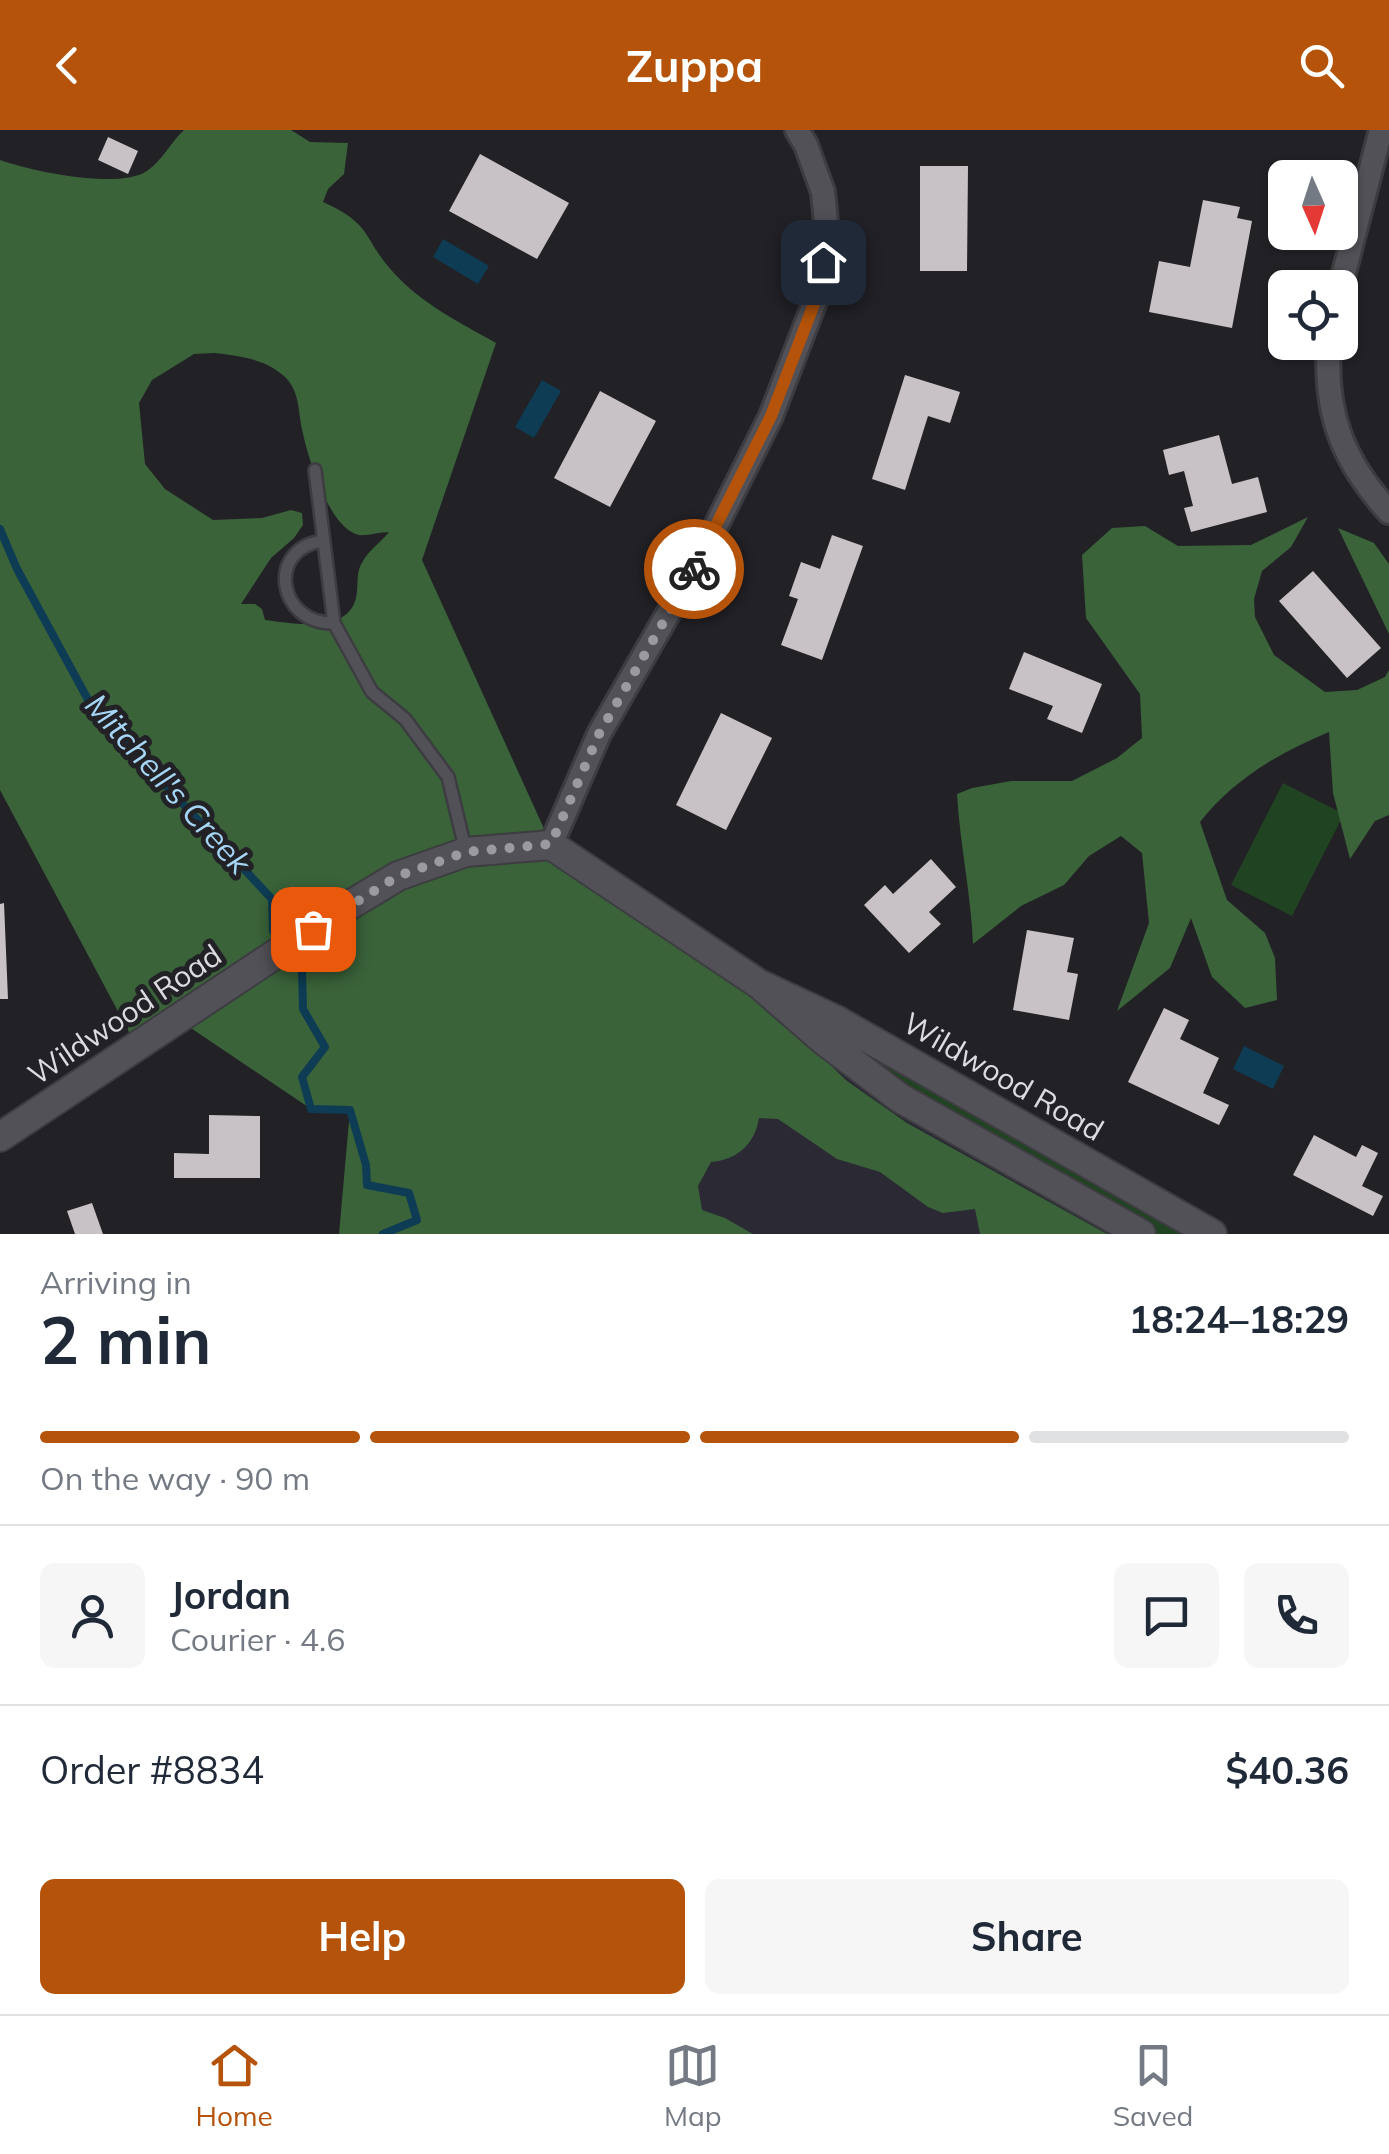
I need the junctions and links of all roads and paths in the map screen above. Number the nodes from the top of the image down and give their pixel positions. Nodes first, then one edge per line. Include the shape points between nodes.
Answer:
1 (797, 130) edge
2 (1381, 130) edge
3 (1345, 270) edge
4 (1328, 360) edge
5 (315, 470) dead end
6 (1389, 512) edge
7 (323, 541) junction
8 (334, 623) junction
9 (551, 844) junction
10 (466, 852) junction
11 (759, 984) junction
12 (0, 1137) edge
13 (1140, 1234) edge
14 (1212, 1234) edge

1 - 9 street via 823,192 827,232 819,291 771,416 700,558 599,734
2 - 3 street
4 - 6 street via 1333,422 1370,492
5 - 7 lane
7 - 8 lane
7 - 8 lane via 292,554 288,591 301,615
8 - 10 lane via 372,692 405,719 448,778
9 - 10 street, Wildwood Road
9 - 11 street, Wildwood Road
10 - 12 street, Wildwood Road via 398,876
11 - 13 street, Wildwood Road via 900,1098
11 - 14 street, Wildwood Road via 836,1020

